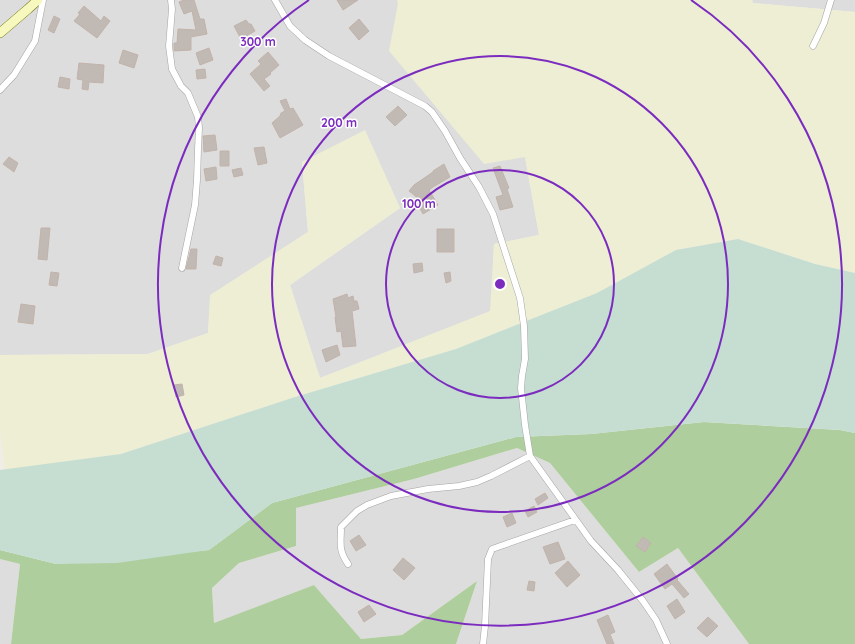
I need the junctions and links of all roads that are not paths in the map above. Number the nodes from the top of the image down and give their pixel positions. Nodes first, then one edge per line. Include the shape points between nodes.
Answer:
1 (38, 0) edge
2 (43, 0) edge
3 (171, 0) edge
4 (275, 0) edge
5 (831, 0) edge
6 (0, 33) edge
7 (813, 46) dead end
8 (0, 90) edge
9 (182, 268) dead end
10 (530, 456) junction
11 (575, 520) junction
12 (348, 564) dead end
13 (483, 644) edge
14 (667, 644) edge

1 - 6 street
2 - 8 street via 35,41 14,75
3 - 9 street via 169,46 172,68 181,86 188,93 198,117 199,128 195,205
4 - 10 street via 290,26 305,40 329,56 432,112 479,187 493,214 520,298 525,358 521,388
5 - 7 street
10 - 11 street
10 - 12 street via 476,482 391,496 367,505 341,527 340,547
11 - 13 street via 492,550 488,559
11 - 14 street via 643,601 656,620

